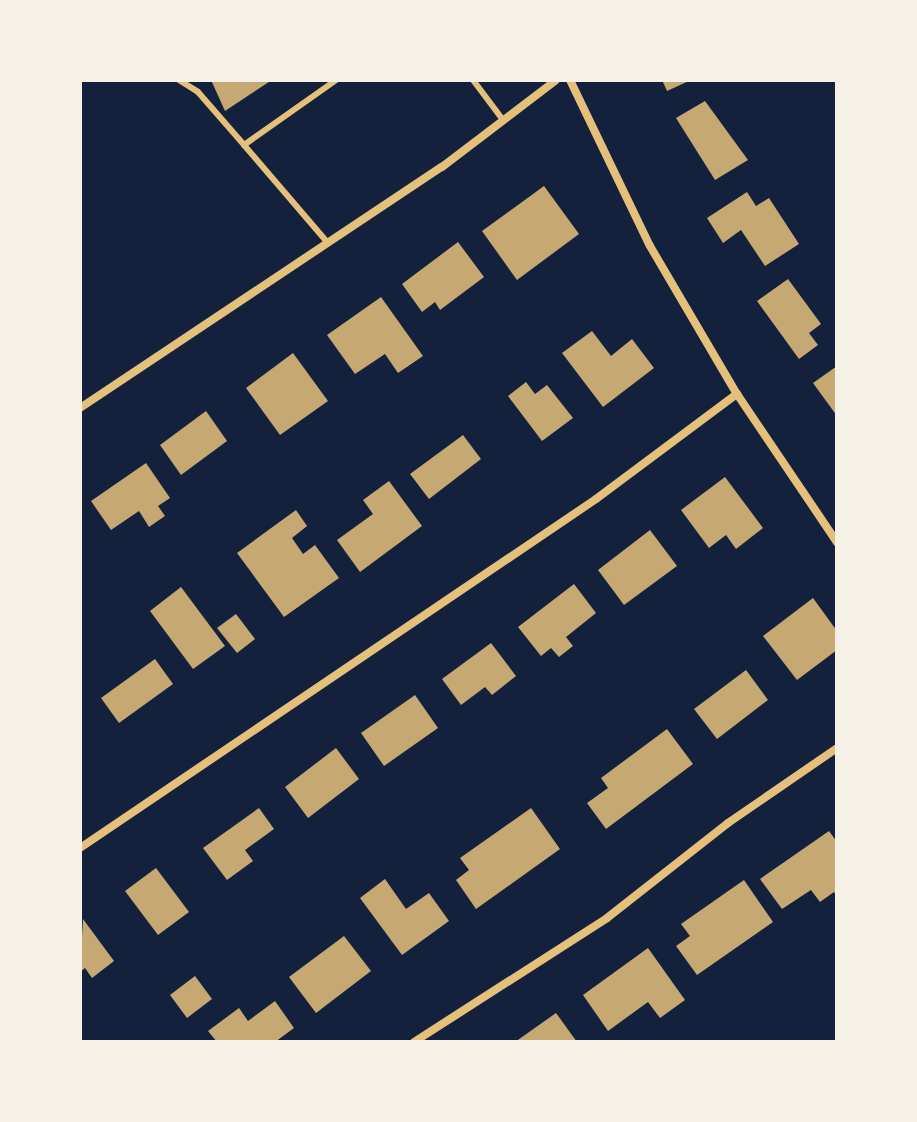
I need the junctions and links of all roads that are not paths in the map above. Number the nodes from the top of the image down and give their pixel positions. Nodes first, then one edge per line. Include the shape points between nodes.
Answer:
1 (179, 80) edge
2 (336, 80) edge
3 (473, 80) edge
4 (556, 80) edge
5 (570, 80) edge
6 (503, 120) junction
7 (244, 145) junction
8 (328, 243) junction
9 (737, 394) junction
10 (80, 408) edge
11 (837, 542) edge
12 (837, 748) edge
13 (80, 848) edge
14 (414, 1042) edge

1 - 7 lane via 198,92
2 - 7 lane
3 - 6 lane
4 - 6 street
5 - 9 street via 650,246
6 - 8 street
7 - 8 lane
8 - 10 street
9 - 11 street
9 - 13 street via 596,499
12 - 14 street via 728,823 607,918

